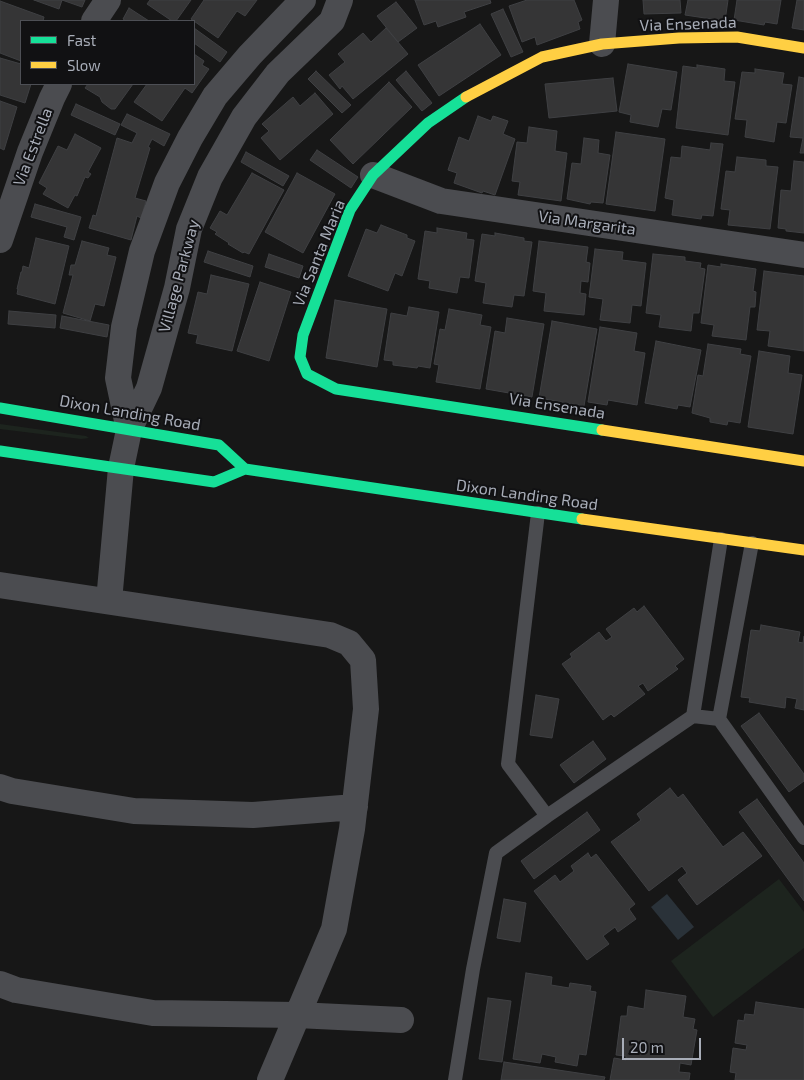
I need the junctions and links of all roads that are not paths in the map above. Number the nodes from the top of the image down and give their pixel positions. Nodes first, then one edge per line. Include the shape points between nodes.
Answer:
1 (108, 0) edge
2 (303, 0) edge
3 (340, 0) edge
4 (606, 0) edge
5 (95, 20) edge
6 (602, 44) junction
7 (804, 48) edge
8 (58, 85) edge
9 (373, 175) junction
10 (0, 240) edge
11 (804, 255) edge
12 (308, 374) joint
13 (0, 408) edge
14 (129, 430) junction
15 (0, 451) edge
16 (804, 461) edge
17 (122, 468) junction
18 (245, 470) junction
19 (538, 514) junction
20 (721, 539) junction
21 (752, 543) junction
22 (804, 550) edge
23 (0, 585) edge
24 (109, 601) junction
25 (693, 716) junction
26 (719, 719) junction
27 (0, 787) edge
28 (355, 807) junction
29 (547, 816) junction
30 (804, 838) edge
31 (0, 984) edge
32 (298, 1015) junction
33 (401, 1020) dead end
34 (270, 1080) edge
35 (454, 1080) edge

1 - 5 street
2 - 14 street via 216,96 167,183 142,251 124,327 118,378
3 - 14 street, Village Parkway via 332,21 278,73 244,117 210,177 189,229 177,288 149,388
4 - 6 street
6 - 7 street, Via Ensenada via 737,37
6 - 9 street, Via Santa Maria via 542,57 470,94 428,123
8 - 10 street, Via Estrella via 30,152
9 - 11 street, Via Margarita via 441,202
9 - 12 street, Via Santa Maria via 350,210 303,336 300,357
12 - 16 street, Via Ensenada via 336,389
13 - 14 street, Dixon Landing Road
14 - 17 street
14 - 18 street, Dixon Landing Road via 219,445
15 - 17 street, Dixon Landing Road
17 - 18 street, Dixon Landing Road via 214,482
17 - 24 street
18 - 19 street, Dixon Landing Road
19 - 20 street, Dixon Landing Road
19 - 29 lane via 508,764
20 - 21 street, Dixon Landing Road
20 - 25 lane
21 - 22 street, Dixon Landing Road
21 - 26 lane
23 - 24 street
24 - 28 street via 316,632 350,643 363,660 366,709
25 - 26 lane
25 - 29 lane
26 - 30 lane
27 - 28 street via 134,811 254,815
28 - 32 street via 334,929
29 - 35 lane via 496,852
31 - 32 street via 16,990 153,1013
32 - 33 street
32 - 34 street

